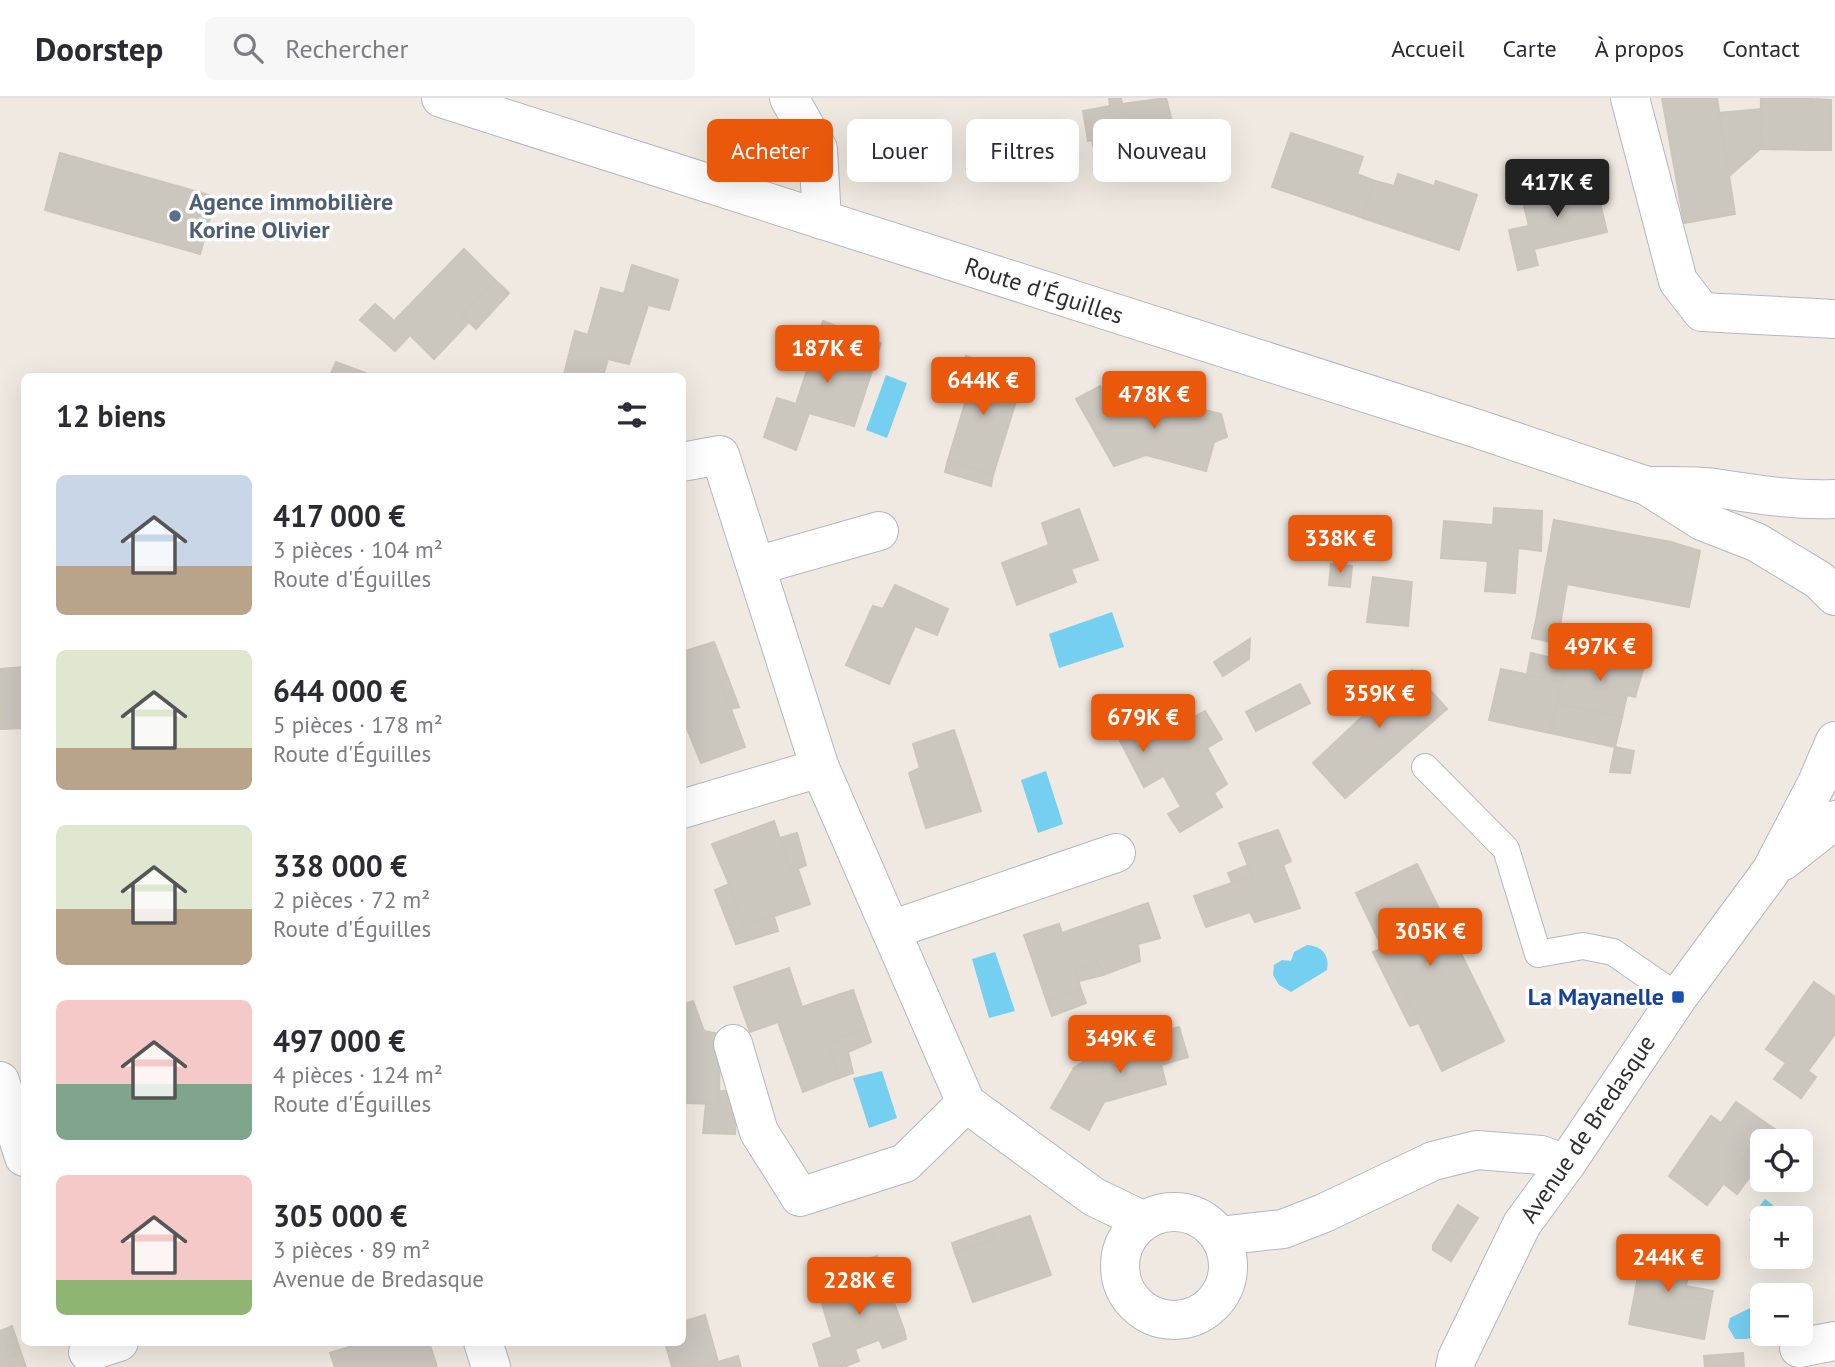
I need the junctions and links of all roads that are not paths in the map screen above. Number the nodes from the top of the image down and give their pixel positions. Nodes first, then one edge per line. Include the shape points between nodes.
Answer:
1 (441, 98) edge
2 (789, 98) edge
3 (1630, 98) edge
4 (821, 220) junction
5 (1835, 319) edge
6 (686, 461) edge
7 (1647, 485) junction
8 (1835, 499) edge
9 (879, 531) dead end
10 (756, 566) junction
11 (1835, 596) edge
12 (1835, 741) edge
13 (1425, 767) dead end
14 (820, 768) junction
15 (686, 808) edge
16 (1835, 820) edge
17 (1116, 853) dead end
18 (1771, 871) junction
19 (891, 930) junction
20 (1678, 997) junction
21 (733, 1044) dead end
22 (0, 1082) edge
23 (966, 1103) junction
24 (21, 1148) edge
25 (1566, 1164) junction
26 (1094, 1197) junction
27 (1144, 1221) junction
28 (1283, 1229) junction
29 (1220, 1236) junction
30 (1120, 1272) junction
31 (1224, 1290) junction
32 (484, 1346) edge
33 (491, 1367) edge
34 (1455, 1367) edge

1 - 4 street, Route d'Éguilles
2 - 4 street via 818,149
3 - 5 street via 1678,281 1702,312
4 - 7 street, Route d'Éguilles
6 - 10 street via 720,455
7 - 8 street, Route d'Éguilles
7 - 11 street, Route d'Éguilles via 1702,520 1756,542 1819,580
9 - 10 street
10 - 14 street
12 - 18 street, Avenue de Bredasque
13 - 20 lane via 1506,849 1538,954 1583,946 1613,952
14 - 15 street
14 - 19 street
16 - 18 street, Avenue de Bredasque
17 - 19 street
18 - 20 street, Avenue de Bredasque
19 - 23 street
20 - 25 street, Avenue de Bredasque
21 - 23 street via 759,1132 800,1197 905,1163
22 - 24 street
23 - 26 street
25 - 28 street via 1541,1155 1477,1150 1433,1161
25 - 34 street, Avenue de Bredasque via 1522,1224
26 - 27 street
26 - 30 street
27 - 29 street via 1159,1214 1194,1215
27 - 30 street via 1125,1243
28 - 29 street
28 - 31 street
29 - 31 street via 1230,1272
30 - 31 street via 1134,1304 1165,1321 1200,1315
32 - 33 street

